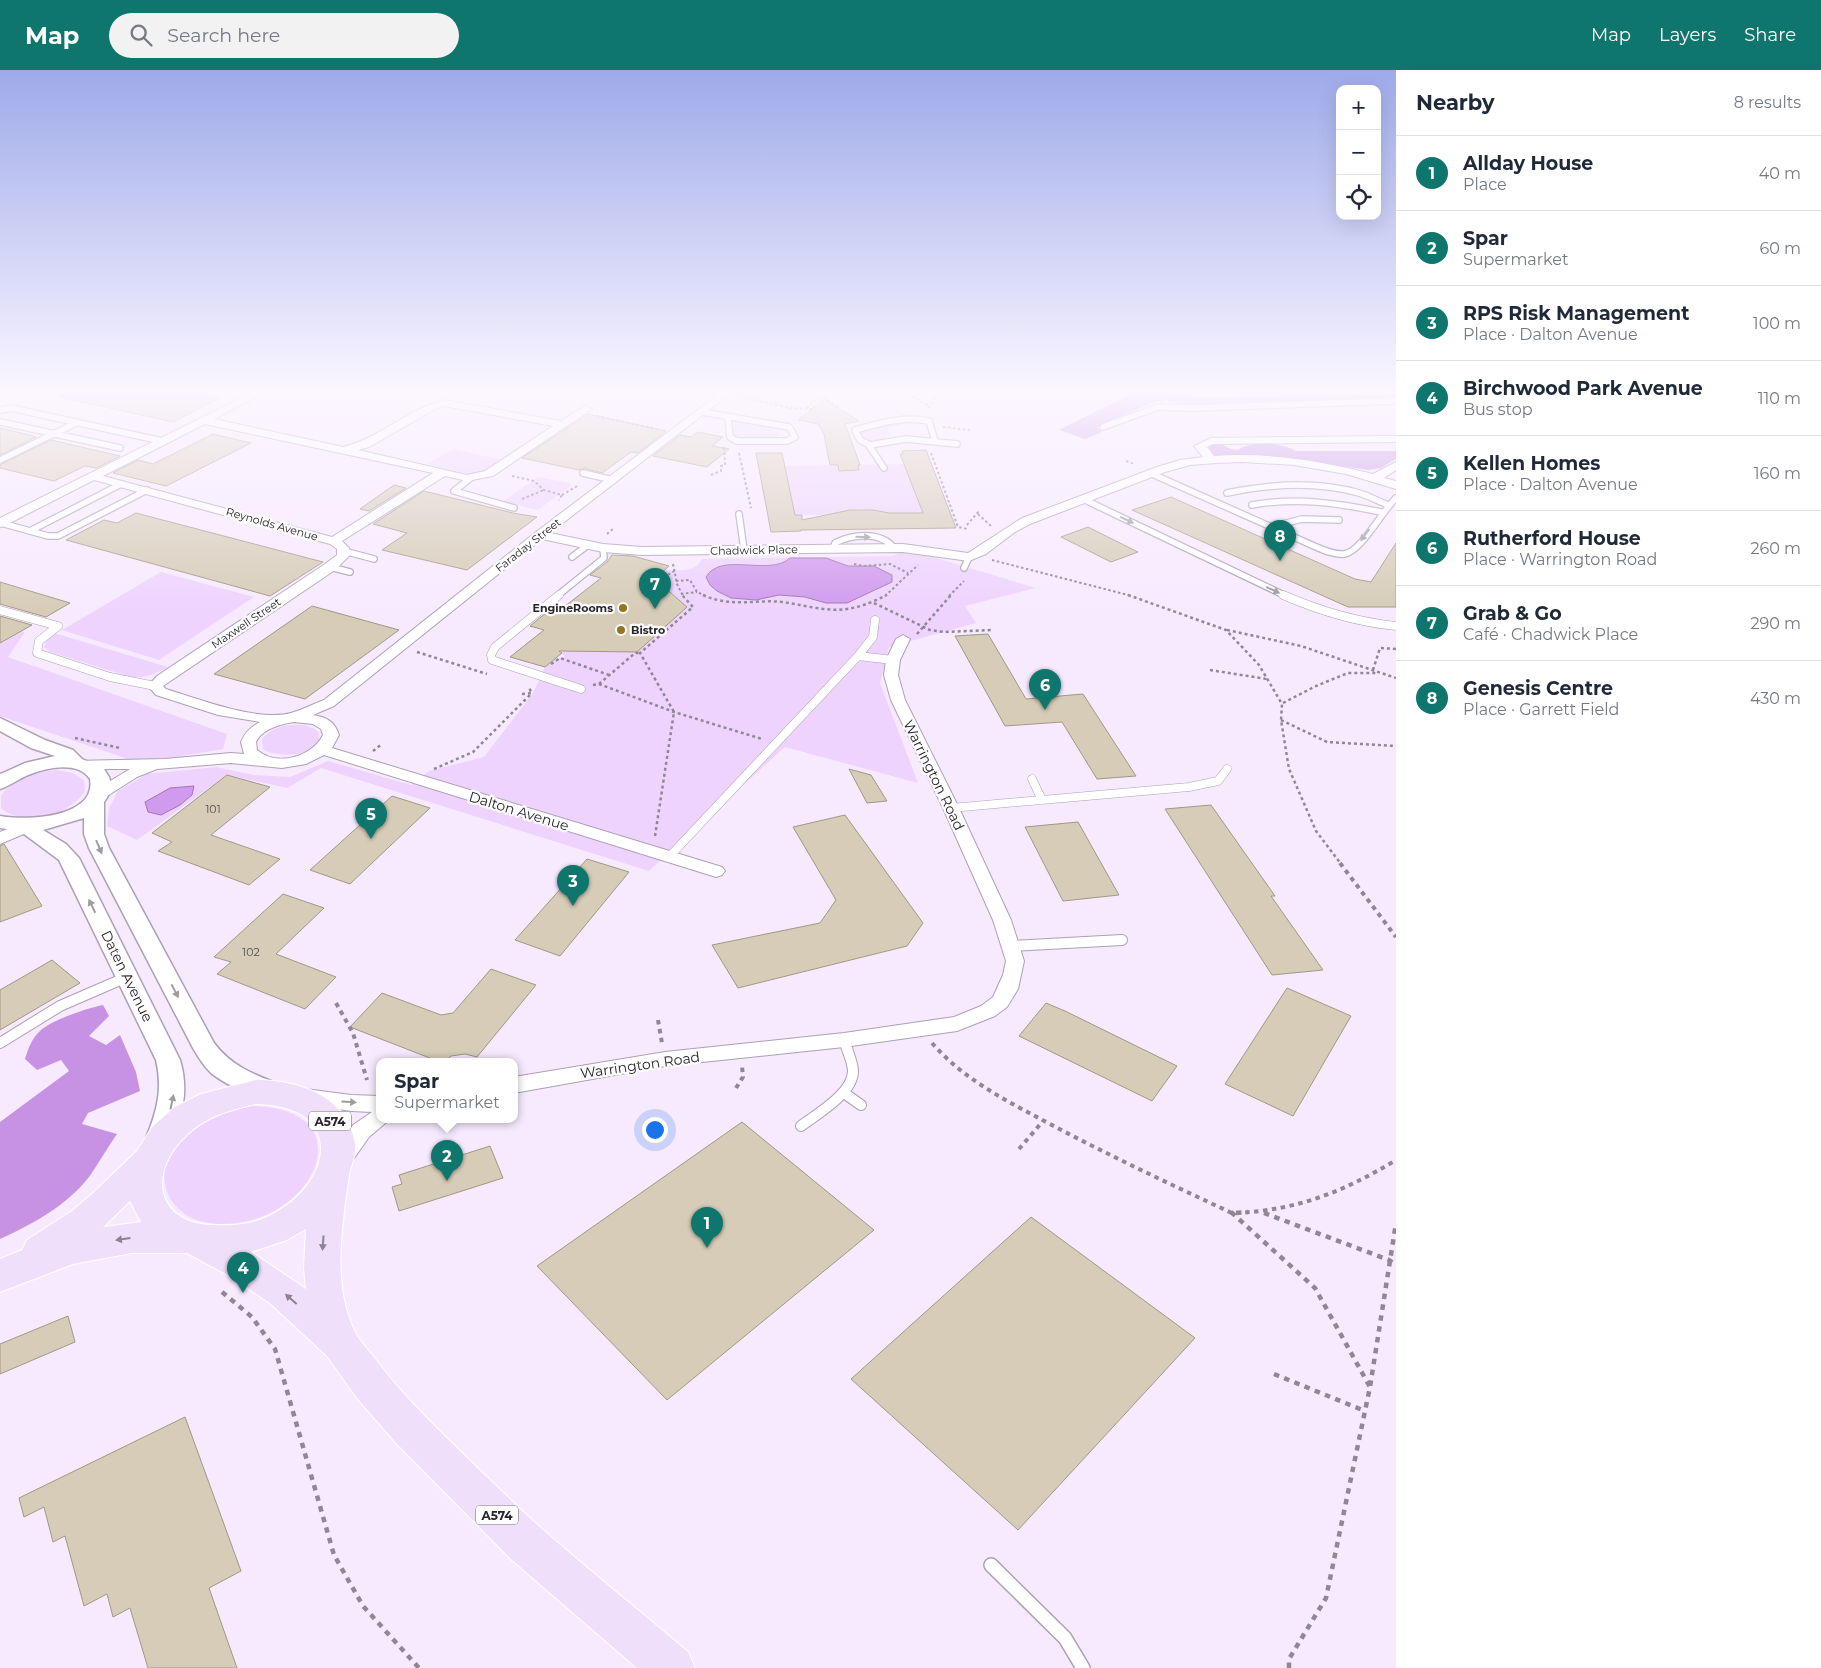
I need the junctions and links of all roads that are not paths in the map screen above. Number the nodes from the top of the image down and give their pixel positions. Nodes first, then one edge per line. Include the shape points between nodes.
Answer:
1 (117, 465) edge
2 (409, 465) edge
3 (505, 465) edge
4 (633, 465) edge
5 (882, 465) edge
6 (1179, 465) edge
7 (1309, 465) edge
8 (1396, 465) edge
9 (884, 468) dead end
10 (443, 472) junction
11 (583, 473) dead end
12 (1150, 474) junction
13 (94, 477) junction
14 (476, 477) junction
15 (1375, 478) junction
16 (613, 480) junction
17 (121, 484) junction
18 (1396, 485) edge
19 (147, 490) junction
20 (1227, 493) dead end
21 (1396, 498) edge
22 (1083, 499) junction
23 (1388, 505) junction
24 (1252, 506) dead end
25 (514, 508) dead end
26 (1382, 512) junction
27 (739, 514) dead end
28 (1339, 520) dead end
29 (1, 523) edge
30 (1271, 527) junction
31 (30, 531) junction
32 (540, 535) junction
33 (588, 545) junction
34 (339, 546) junction
35 (603, 548) junction
36 (744, 550) junction
37 (572, 557) dead end
38 (374, 559) dead end
39 (330, 567) junction
40 (350, 572) dead end
41 (0, 610) edge
42 (876, 620) dead end
43 (1396, 625) edge
44 (903, 639) road end
45 (858, 656) junction
46 (893, 660) junction
47 (155, 686) junction
48 (581, 689) dead end
49 (329, 703) junction
50 (238, 716) junction
51 (291, 718) junction
52 (326, 725) junction
53 (6, 727) edge
54 (250, 738) junction
55 (323, 750) junction
56 (216, 758) junction
57 (262, 760) junction
58 (78, 764) junction
59 (165, 764) junction
60 (1227, 769) dead end
61 (5, 778) edge
62 (1032, 779) dead end
63 (96, 797) junction
64 (1042, 800) junction
65 (951, 808) junction
66 (0, 822) edge
67 (26, 827) junction
68 (0, 839) edge
69 (669, 857) junction
70 (716, 872) dead end
71 (1122, 940) dead end
72 (1011, 946) junction
73 (127, 976) junction
74 (844, 1040) junction
75 (0, 1042) edge
76 (518, 1084) edge
77 (279, 1093) junction
78 (844, 1093) junction
79 (376, 1104) edge
80 (861, 1105) dead end
81 (376, 1120) edge
82 (801, 1126) dead end
83 (153, 1153) junction
84 (333, 1174) junction
85 (193, 1239) junction
86 (5, 1274) edge
87 (341, 1344) junction
88 (991, 1565) dead end
89 (672, 1668) edge
90 (1083, 1668) edge

1 - 13 street
2 - 10 street
3 - 14 street via 494,472
4 - 16 street, Faraday Street
5 - 9 lane
6 - 12 street
7 - 15 street
8 - 15 street
10 - 14 street
10 - 34 street, Maxwell Street via 387,507
11 - 16 lane
12 - 22 street
12 - 30 lane
13 - 17 street, Reynolds Avenue
13 - 29 street
14 - 25 lane via 454,491
15 - 18 street
16 - 32 street, Faraday Street
17 - 19 street, Reynolds Avenue
17 - 31 lane
19 - 31 lane via 58,536
19 - 34 street, Reynolds Avenue via 271,523
20 - 23 lane via 1272,486 1302,486 1360,493
21 - 23 lane
22 - 36 street, Chadwick Place via 1001,534 966,563 951,555 928,550 894,548
22 -> 43 lane via 1332,616 1377,625
23 - 26 lane
24 - 26 lane via 1266,502 1321,502
26 -> 30 lane via 1355,549 1347,554 1329,552
27 - 36 lane
28 - 30 lane via 1302,519
29 - 31 lane
32 - 33 street, Chadwick Place
32 - 49 street, Faraday Street
33 - 35 street, Chadwick Place
33 - 37 lane
34 - 38 lane
34 - 39 street, Maxwell Street via 340,560
35 - 36 street, Chadwick Place
35 - 48 lane via 604,558 495,647 490,655 492,660
39 - 40 lane
39 - 47 street, Maxwell Street
41 - 47 lane via 58,626 39,641 37,653 104,675
42 - 45 lane via 873,637
44 - 46 street, Warrington Road
45 - 46 lane
45 - 69 lane
46 - 65 street, Warrington Road via 891,675 898,700
47 - 50 street via 161,692
49 - 51 street, Faraday Street
49 - 52 street
50 - 51 street via 269,720
50 - 54 street via 249,728
51 - 52 street via 313,719
51 - 54 street via 265,725
52 - 55 street via 332,737
53 - 58 street via 66,754
53 - 61 street via 21,748 20,758
54 - 56 street
54 - 57 street via 249,751
55 - 57 street via 294,762
55 - 69 street, Dalton Avenue
56 - 57 street
56 - 59 street
58 - 59 street
58 - 61 street via 43,764
58 - 63 street via 95,771 100,778 101,786
59 - 63 street via 131,774
60 - 64 lane via 1218,781 1189,787
62 - 64 lane
63 - 67 street via 76,813 59,821
63 -> 77 street via 94,834 99,848 213,1061 224,1071
64 - 65 lane
65 - 72 street, Warrington Road
66 - 67 street
67 - 68 street
73 -> 67 street, Daten Avenue via 68,858 57,846 34,835
69 - 70 street, Dalton Avenue
71 - 72 lane
72 - 74 street, Warrington Road via 1015,961 1013,975 1000,1002 988,1011 957,1024
73 - 75 lane via 60,1006
83 -> 73 street, Daten Avenue via 170,1112 173,1075
74 - 76 street, Warrington Road via 665,1059
74 - 78 lane via 854,1073
77 -> 79 street
77 - 83 main road, A574 via 256,1092 226,1098 198,1110 173,1128
77 - 84 main road, A574 via 310,1103 334,1127 338,1157
78 - 80 lane
78 - 82 lane
81 - 84 street via 351,1143
83 - 85 main road, A574 via 146,1170 144,1193 152,1213 169,1229
83 - 86 main road, A574 via 85,1221
84 - 85 main road, A574 via 320,1195 296,1217 264,1234 230,1241
84 -> 87 main road, A574 via 322,1268 326,1298
85 -> 86 main road, A574 via 149,1236 91,1245
87 -> 85 main road, A574 via 284,1293 246,1267
87 - 89 main road, A574 via 370,1385 410,1430 527,1545
88 - 90 lane via 1065,1638

